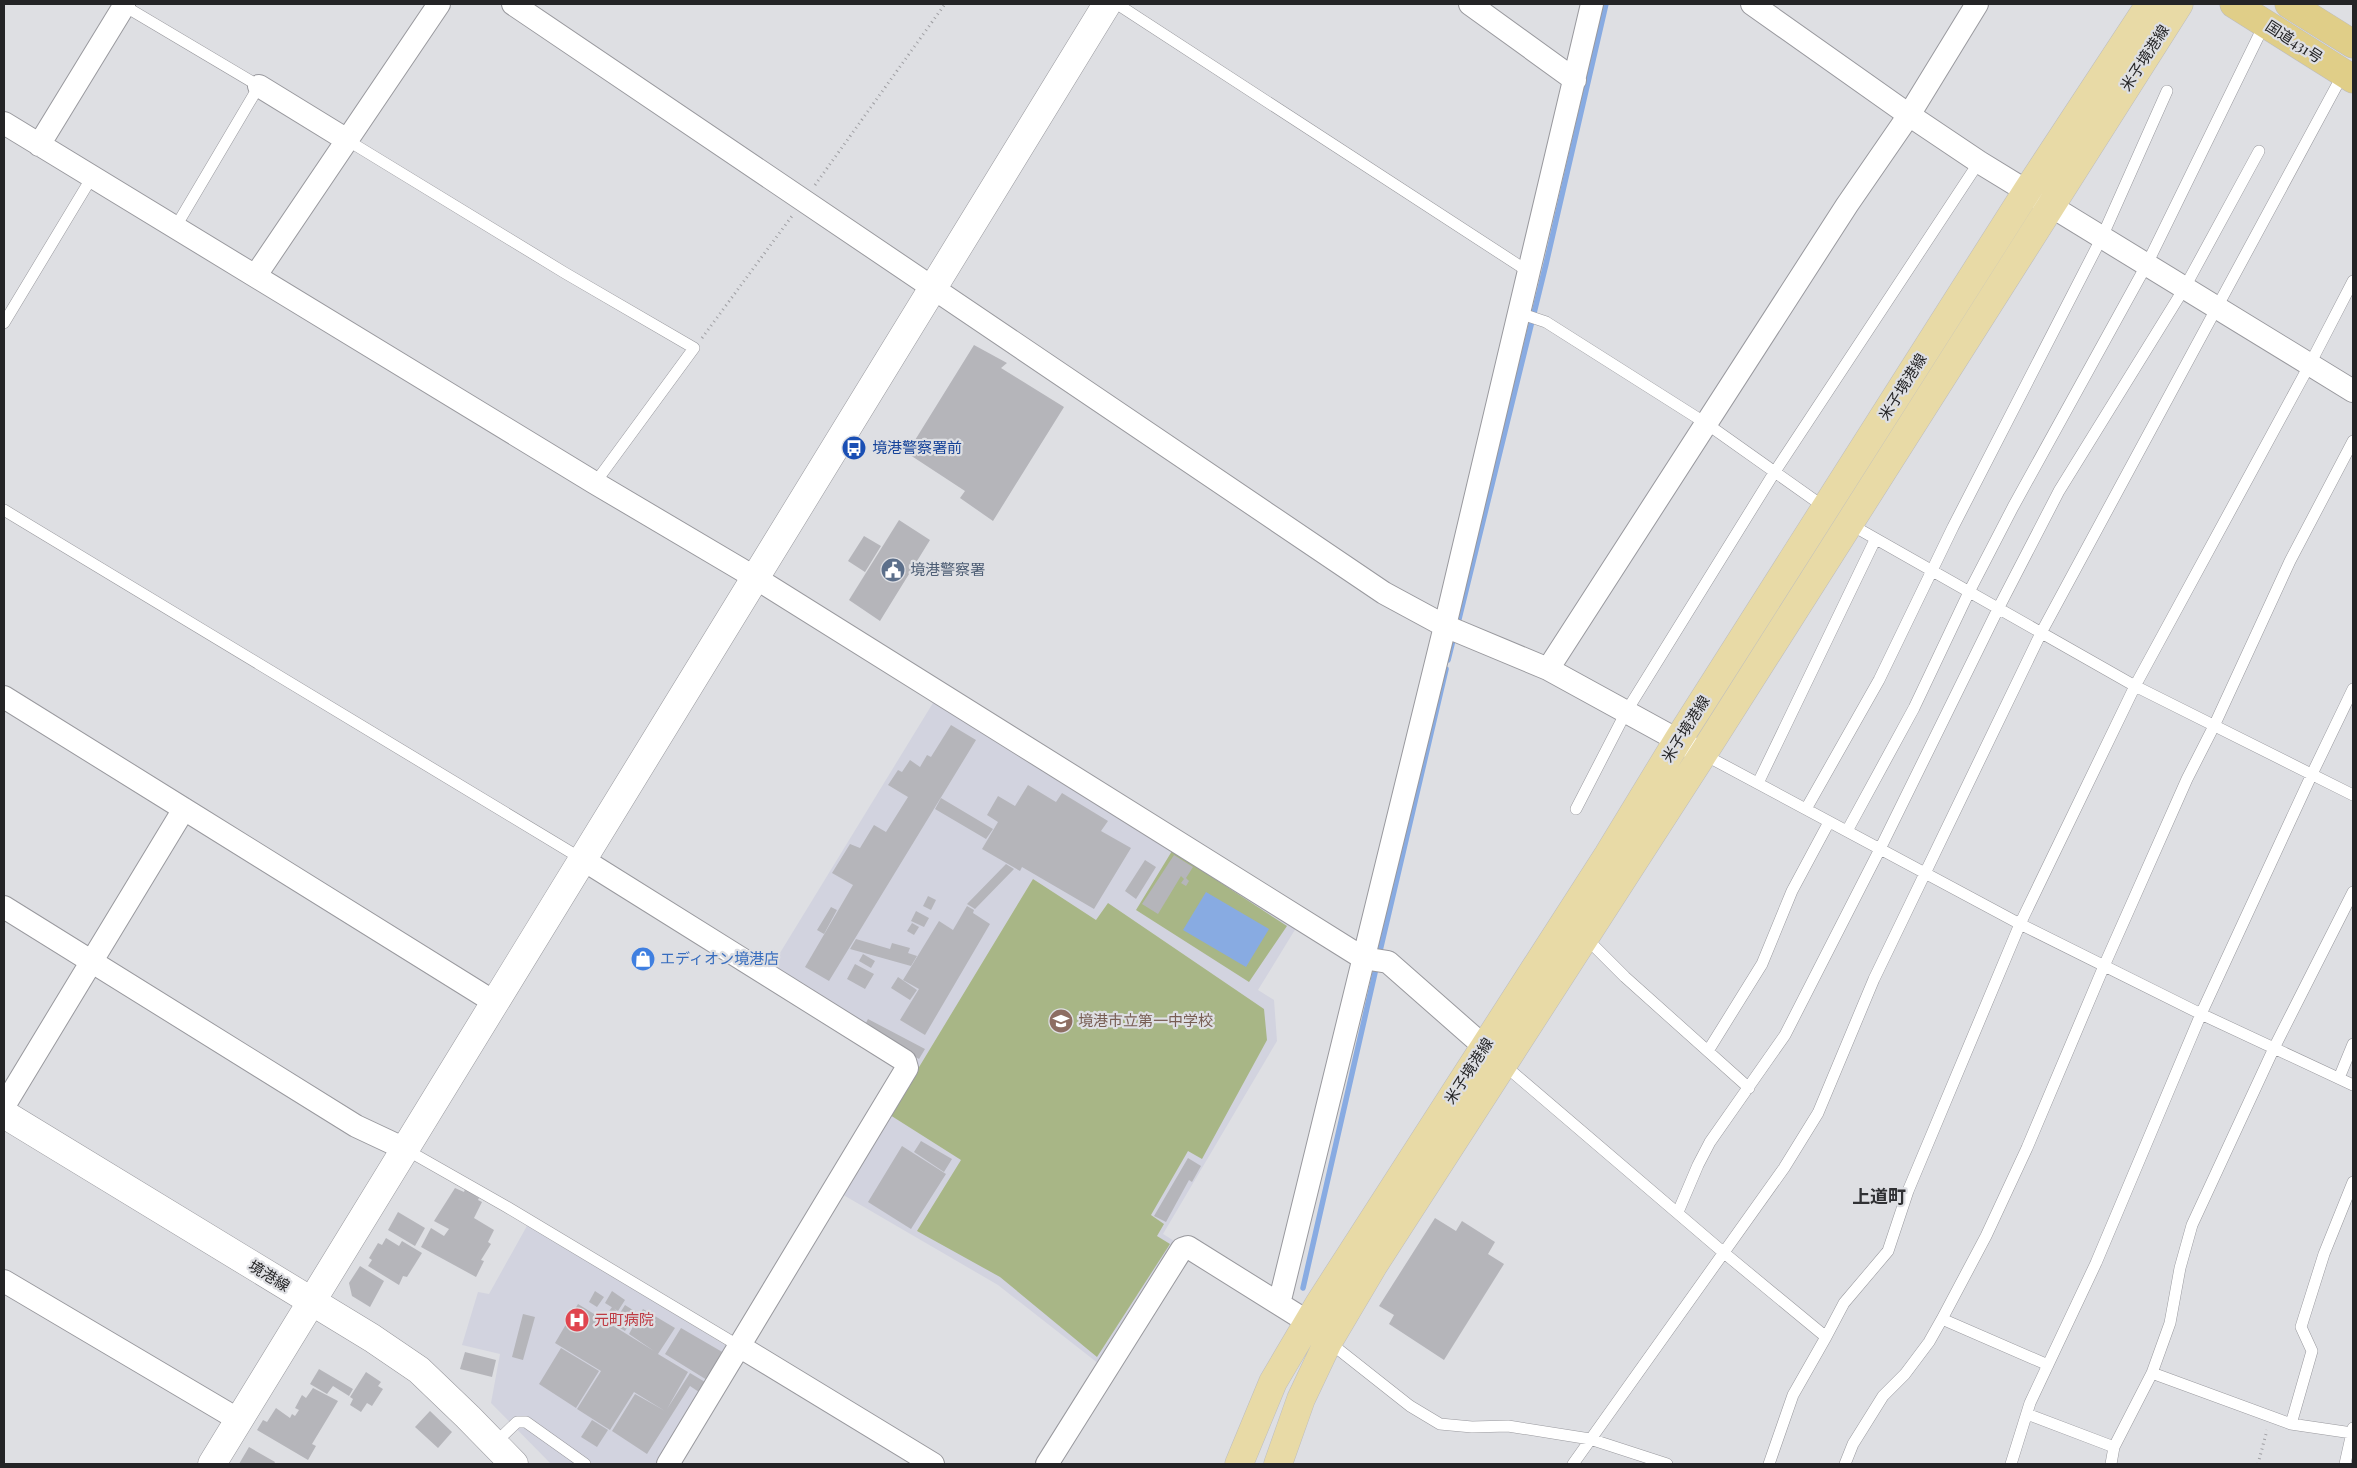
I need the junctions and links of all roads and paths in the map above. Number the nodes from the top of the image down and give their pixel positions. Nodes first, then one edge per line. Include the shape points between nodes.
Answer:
1 (439, 4) edge
2 (513, 4) edge
3 (945, 4) edge
4 (1107, 4) edge
5 (1117, 4) edge
6 (1470, 4) edge
7 (1592, 4) edge
8 (1752, 4) edge
9 (1977, 4) edge
10 (2150, 4) edge
11 (2180, 4) edge
12 (2234, 4) edge
13 (2289, 4) edge
14 (122, 5) edge
15 (2265, 23) junction
16 (2353, 44) edge
17 (2348, 77) edge
18 (1575, 80) junction
19 (259, 86) junction
20 (2167, 91) dead end
21 (1909, 115) junction
22 (4, 123) edge
23 (347, 140) junction
24 (39, 145) junction
25 (2260, 151) dead end
26 (1979, 162) junction
27 (92, 177) junction
28 (2027, 191) junction
29 (804, 200) junction
30 (2050, 206) junction
31 (175, 228) junction
32 (2102, 237) junction
33 (2147, 264) junction
34 (1529, 272) junction
35 (256, 275) junction
36 (2353, 281) edge
37 (2185, 287) junction
38 (934, 288) junction
39 (2218, 307) junction
40 (1519, 313) junction
41 (4, 323) edge
42 (694, 348) junction
43 (2310, 364) junction
44 (2353, 391) edge
45 (1707, 424) junction
46 (2353, 441) edge
47 (1774, 473) junction
48 (595, 483) junction
49 (4, 510) edge
50 (1837, 516) junction
51 (1875, 540) junction
52 (1931, 571) junction
53 (754, 577) junction
54 (1969, 592) junction
55 (1998, 609) junction
56 (1444, 626) junction
57 (2041, 633) junction
58 (1548, 669) junction
59 (2135, 686) junction
60 (2353, 689) edge
61 (4, 697) edge
62 (1626, 712) junction
63 (2214, 726) junction
64 (1678, 740) junction
65 (1703, 754) junction
66 (2312, 774) junction
67 (1758, 783) junction
68 (2353, 795) edge
69 (184, 809) junction
70 (1576, 809) dead end
71 (1806, 809) junction
72 (1829, 822) junction
73 (1847, 831) junction
74 (1880, 849) junction
75 (582, 859) junction
76 (1925, 873) junction
77 (2353, 892) edge
78 (4, 907) edge
79 (2020, 924) junction
80 (1584, 936) junction
81 (1364, 958) junction
82 (91, 960) junction
83 (2104, 966) junction
84 (494, 1002) junction
85 (2201, 1014) junction
86 (2353, 1044) edge
87 (2274, 1048) junction
88 (1708, 1051) junction
89 (1494, 1055) junction
90 (2339, 1078) junction
91 (2353, 1085) edge
92 (1749, 1088) junction
93 (4, 1106) edge
94 (4, 1114) edge
95 (405, 1149) junction
96 (2353, 1182) edge
97 (1678, 1212) junction
98 (1723, 1252) junction
99 (4, 1281) edge
100 (312, 1303) junction
101 (1279, 1304) junction
102 (1942, 1319) junction
103 (1308, 1322) junction
104 (1826, 1337) junction
105 (1328, 1342) junction
106 (740, 1346) junction
107 (2048, 1364) junction
108 (2152, 1373) junction
109 (2027, 1414) junction
110 (2270, 1417) junction
111 (239, 1420) junction
112 (2291, 1424) junction
113 (2353, 1430) edge
114 (1590, 1439) junction
115 (494, 1444) junction
116 (2114, 1447) junction
117 (212, 1464) edge
118 (514, 1464) edge
119 (585, 1464) edge
120 (668, 1464) edge
121 (933, 1464) edge
122 (1047, 1464) edge
123 (1239, 1464) edge
124 (1278, 1464) edge
125 (1573, 1464) edge
126 (1667, 1464) edge
127 (1769, 1464) edge
128 (1845, 1464) edge
129 (2012, 1464) edge
130 (2111, 1464) edge
131 (2258, 1464) edge
132 (2345, 1464) edge

1 - 23 street
2 - 29 street
3 - 29 path
4 - 38 street
5 - 34 lane
6 - 18 street
7 - 18 street
8 - 21 street
9 - 21 street
10 - 28 main road, 米子境港線
11 - 30 main road, 米子境港線
12 - 15 highway, 国道431号
13 - 16 highway, 国道431号
14 - 19 lane
14 - 24 street
15 - 17 highway, 国道431号
15 - 33 lane
17 - 39 lane
18 - 34 street
19 - 23 street
19 - 31 lane
20 - 32 lane
21 - 26 street
21 - 45 street via 1847,205
22 - 24 street
23 - 35 street
23 - 42 lane
24 - 27 street
25 - 37 lane
26 - 28 street
26 - 47 lane
27 - 31 street
27 - 41 lane
28 - 30 street
28 - 50 main road, 米子境港線
29 - 38 street
29 - 42 path
30 - 32 street
30 - 50 main road, 米子境港線
31 - 35 street
32 - 33 street
32 - 52 lane
33 - 37 street
33 - 54 lane
34 - 40 street
35 - 48 street
36 - 43 lane
37 - 39 street
37 - 55 lane via 2059,491
38 - 53 street
38 - 56 street via 1384,593
39 - 43 street
39 - 57 lane
40 - 45 lane via 1546,322
40 - 56 street
42 - 48 lane
43 - 44 street
43 - 59 lane
45 - 47 lane
45 - 58 street
46 - 63 lane via 2290,560
47 - 50 lane
47 - 62 lane
48 - 53 street
49 - 75 lane
50 - 51 lane
50 - 64 main road, 米子境港線
50 - 65 main road, 米子境港線
51 - 52 lane
51 - 67 lane
52 - 54 lane
52 - 71 lane via 1879,680
53 - 75 street
53 - 81 street
54 - 55 lane
54 - 73 lane via 1914,708
55 - 57 lane
55 - 74 lane
56 - 58 street
56 - 81 street
57 - 59 lane
57 - 76 lane
58 - 62 street
59 - 63 lane
59 - 79 lane
60 - 66 lane
61 - 69 street
62 - 64 street
62 - 70 lane
63 - 66 lane
63 - 83 lane
64 - 65 street
64 - 89 main road, 米子境港線
65 - 67 lane
65 - 80 main road, 米子境港線
66 - 68 lane
66 - 85 lane
67 - 71 lane
69 - 82 street
69 - 84 street
71 - 72 lane
72 - 73 lane
72 - 88 lane via 1792,891 1762,964
73 - 74 lane
74 - 76 lane
74 - 92 lane via 1785,1035
75 - 84 street
75 - 106 street via 905,1061 907,1068
76 - 79 lane
76 - 98 lane via 1874,979 1818,1112 1784,1168
77 - 87 lane
78 - 82 street
79 - 83 lane
79 - 104 lane via 1908,1191 1888,1251 1844,1303
80 - 88 lane
80 - 89 main road, 米子境港線
81 - 89 street via 1388,962
81 - 101 street
82 - 93 street
82 - 95 street via 356,1126
83 - 85 lane
83 - 102 lane via 2028,1148
84 - 95 street
85 - 87 lane
85 - 107 lane via 2096,1262
86 - 90 lane
87 - 90 lane
87 - 108 lane via 2192,1225 2170,1323
88 - 92 lane
89 - 97 lane
89 - 103 main road, 米子境港線
89 - 105 main road, 米子境港線
90 - 91 lane
92 - 97 lane via 1710,1142
94 - 100 street, 境港線
95 - 100 street
95 - 106 lane
96 - 112 lane via 2324,1254 2300,1327 2312,1351
97 - 98 lane
98 - 104 lane
98 - 114 lane
99 - 111 street
100 - 111 street
100 - 115 street, 境港線 via 419,1370
101 - 103 street
101 - 122 street via 1188,1247 1182,1250
102 - 107 lane
102 - 128 lane via 1905,1374 1883,1396 1853,1444
103 - 123 main road, 米子境港線 via 1273,1382
104 - 127 lane via 1793,1395
105 - 114 lane via 1410,1406 1440,1424 1508,1426
105 - 124 main road, 米子境港線 via 1301,1399
106 - 120 street
106 - 121 street
107 - 109 lane
108 - 110 lane
108 - 116 lane
109 - 116 lane
109 - 129 lane
110 - 112 lane
110 - 131 path
111 - 117 street
112 - 113 lane
113 - 132 lane
114 - 125 lane
114 - 126 lane
115 - 118 street, 境港線
115 - 119 lane via 518,1422 526,1422
116 - 130 lane

